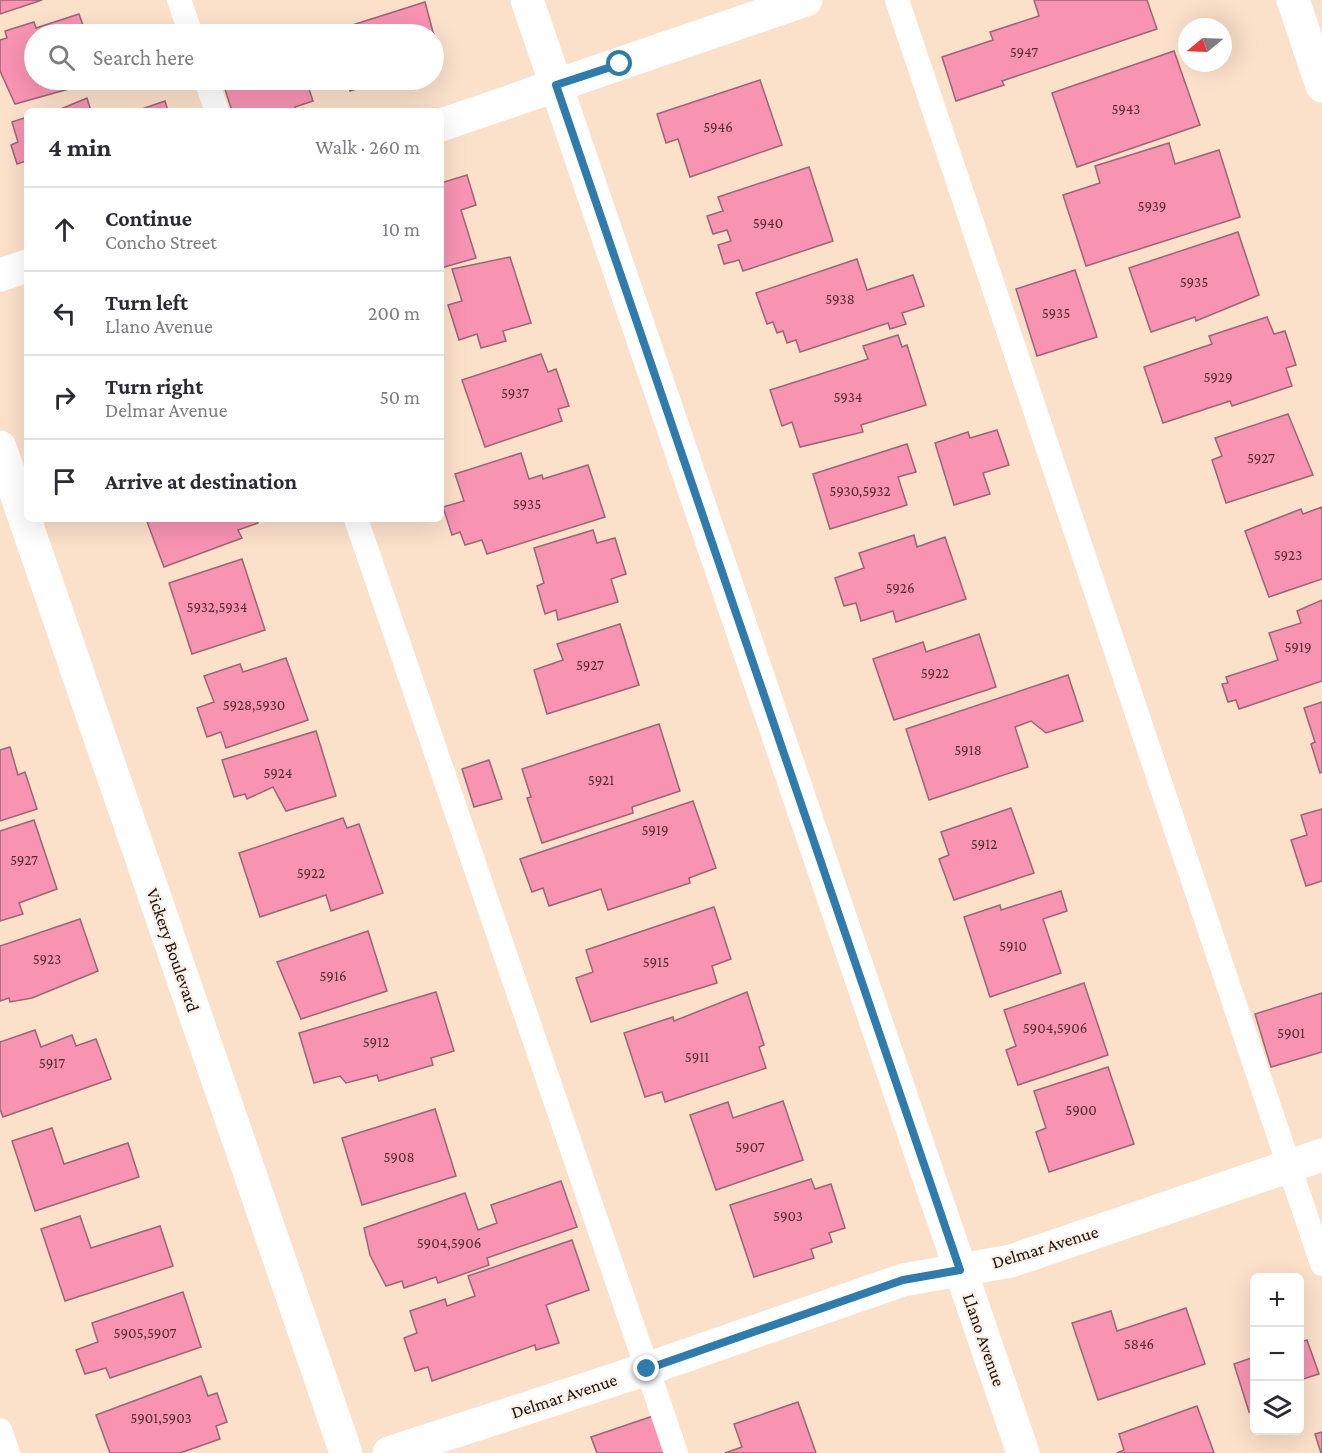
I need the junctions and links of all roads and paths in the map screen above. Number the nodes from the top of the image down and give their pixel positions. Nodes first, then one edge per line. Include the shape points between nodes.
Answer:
1 (180, 0) edge
2 (527, 0) edge
3 (806, 0) edge
4 (897, 0) edge
5 (1293, 0) edge
6 (188, 24) edge
7 (556, 85) junction
8 (1322, 86) edge
9 (210, 90) edge
10 (216, 108) edge
11 (444, 123) edge
12 (24, 267) edge
13 (0, 275) edge
14 (0, 447) edge
15 (24, 517) edge
16 (26, 522) edge
17 (357, 522) edge
18 (1322, 1155) edge
19 (1289, 1166) junction
20 (1322, 1264) edge
21 (960, 1270) junction
22 (647, 1369) junction
23 (0, 1430) edge
24 (8, 1453) edge
25 (346, 1453) edge
26 (389, 1453) edge
27 (676, 1453) edge
28 (1023, 1453) edge

1 - 6 lane
2 - 7 street, Llano Avenue
3 - 7 street
4 - 19 lane
5 - 8 street
7 - 11 street
7 - 21 street, Llano Avenue
9 - 10 lane
12 - 13 street
14 - 15 street, Vickery Boulevard
16 - 25 street, Vickery Boulevard
17 - 22 lane
18 - 19 street, Delmar Avenue
19 - 20 lane
19 - 21 street, Delmar Avenue via 1011,1261
21 - 22 street, Delmar Avenue via 903,1280
21 - 28 street, Llano Avenue
22 - 26 street, Delmar Avenue
22 - 27 lane
23 - 24 lane

